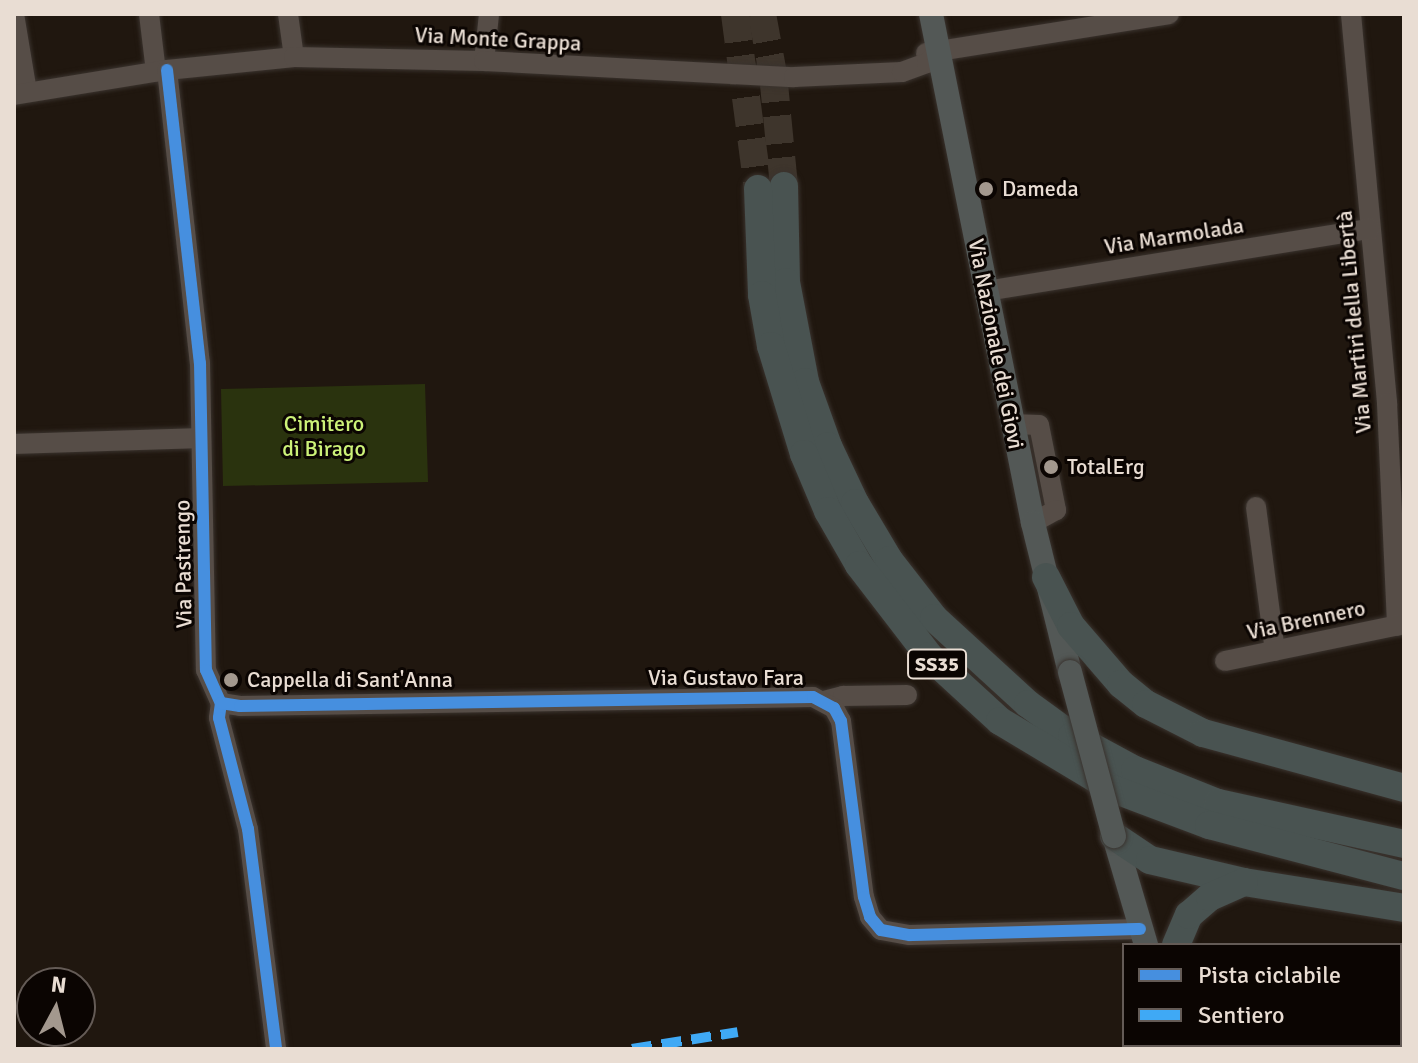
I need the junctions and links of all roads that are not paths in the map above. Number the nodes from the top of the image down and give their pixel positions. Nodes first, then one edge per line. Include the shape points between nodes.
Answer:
1 (14, 14) edge
2 (149, 14) edge
3 (288, 14) edge
4 (489, 14) edge
5 (931, 14) edge
6 (1169, 14) edge
7 (1351, 14) edge
8 (1114, 17) edge
9 (939, 51) junction
10 (294, 57) junction
11 (484, 61) junction
12 (162, 71) junction
13 (21, 93) edge
14 (1370, 229) junction
15 (986, 291) junction
16 (1387, 403) junction
17 (1404, 419) edge
18 (201, 438) junction
19 (14, 444) edge
20 (1256, 507) dead end
21 (1046, 577) junction
22 (1400, 625) edge
23 (1275, 651) junction
24 (1225, 661) dead end
25 (907, 695) dead end
26 (824, 701) junction
27 (221, 703) junction
28 (1404, 788) edge
29 (1114, 836) junction
30 (1404, 844) edge
31 (1404, 876) edge
32 (1244, 882) junction
33 (1404, 908) edge
34 (1143, 937) edge
35 (1177, 943) edge
36 (276, 1049) edge

1 - 13 street
2 - 12 street, Via Pastrengo
3 - 10 street
4 - 11 street
5 - 9 main road, Via Nazionale dei Giovi
6 - 8 street, Via Monte Grappa
7 - 14 street, Via Martiri della Libertà
8 - 9 street, Via Monte Grappa
9 - 11 street, Via Monte Grappa via 910,58 887,73 794,77
9 - 15 main road, Via Nazionale dei Giovi
10 - 11 street, Via Monte Grappa
10 - 12 street, Via Monte Grappa
12 - 13 street, Via Monte Grappa
12 - 18 street, Via Pastrengo via 200,363
14 - 15 street, Via Marmolada
14 - 16 street, Via Martiri della Libertà
15 - 21 main road, Via Nazionale dei Giovi
16 - 17 street via 1394,418
16 - 22 street, Via Martiri della Libertà
18 - 19 street
18 - 27 street, Via Pastrengo via 206,670
20 - 23 street
21 - 28 highway via 1071,626 1121,684 1146,704 1203,733
21 - 29 main road, Via Nazionale dei Giovi, bridge
22 - 23 street, Via Brennero
23 - 24 street, Via Brennero
25 - 26 street
26 - 27 street, Via Gustavo Fara via 796,696
26 - 34 street, Via Gustavo Fara via 841,721 864,897 881,930 910,935
27 - 36 street, Via Pastrengo via 219,718 248,829
29 - 32 highway via 1150,860
29 - 34 main road
30 - 31 highway, SS35 via 1218,803 1135,770 1072,736 1028,704 934,618 889,560 828,446 805,382 771,188 762,295 771,346 804,454 859,565 929,656 1000,721 1113,789 1209,825
32 - 33 highway
32 - 35 highway via 1210,897 1189,915

